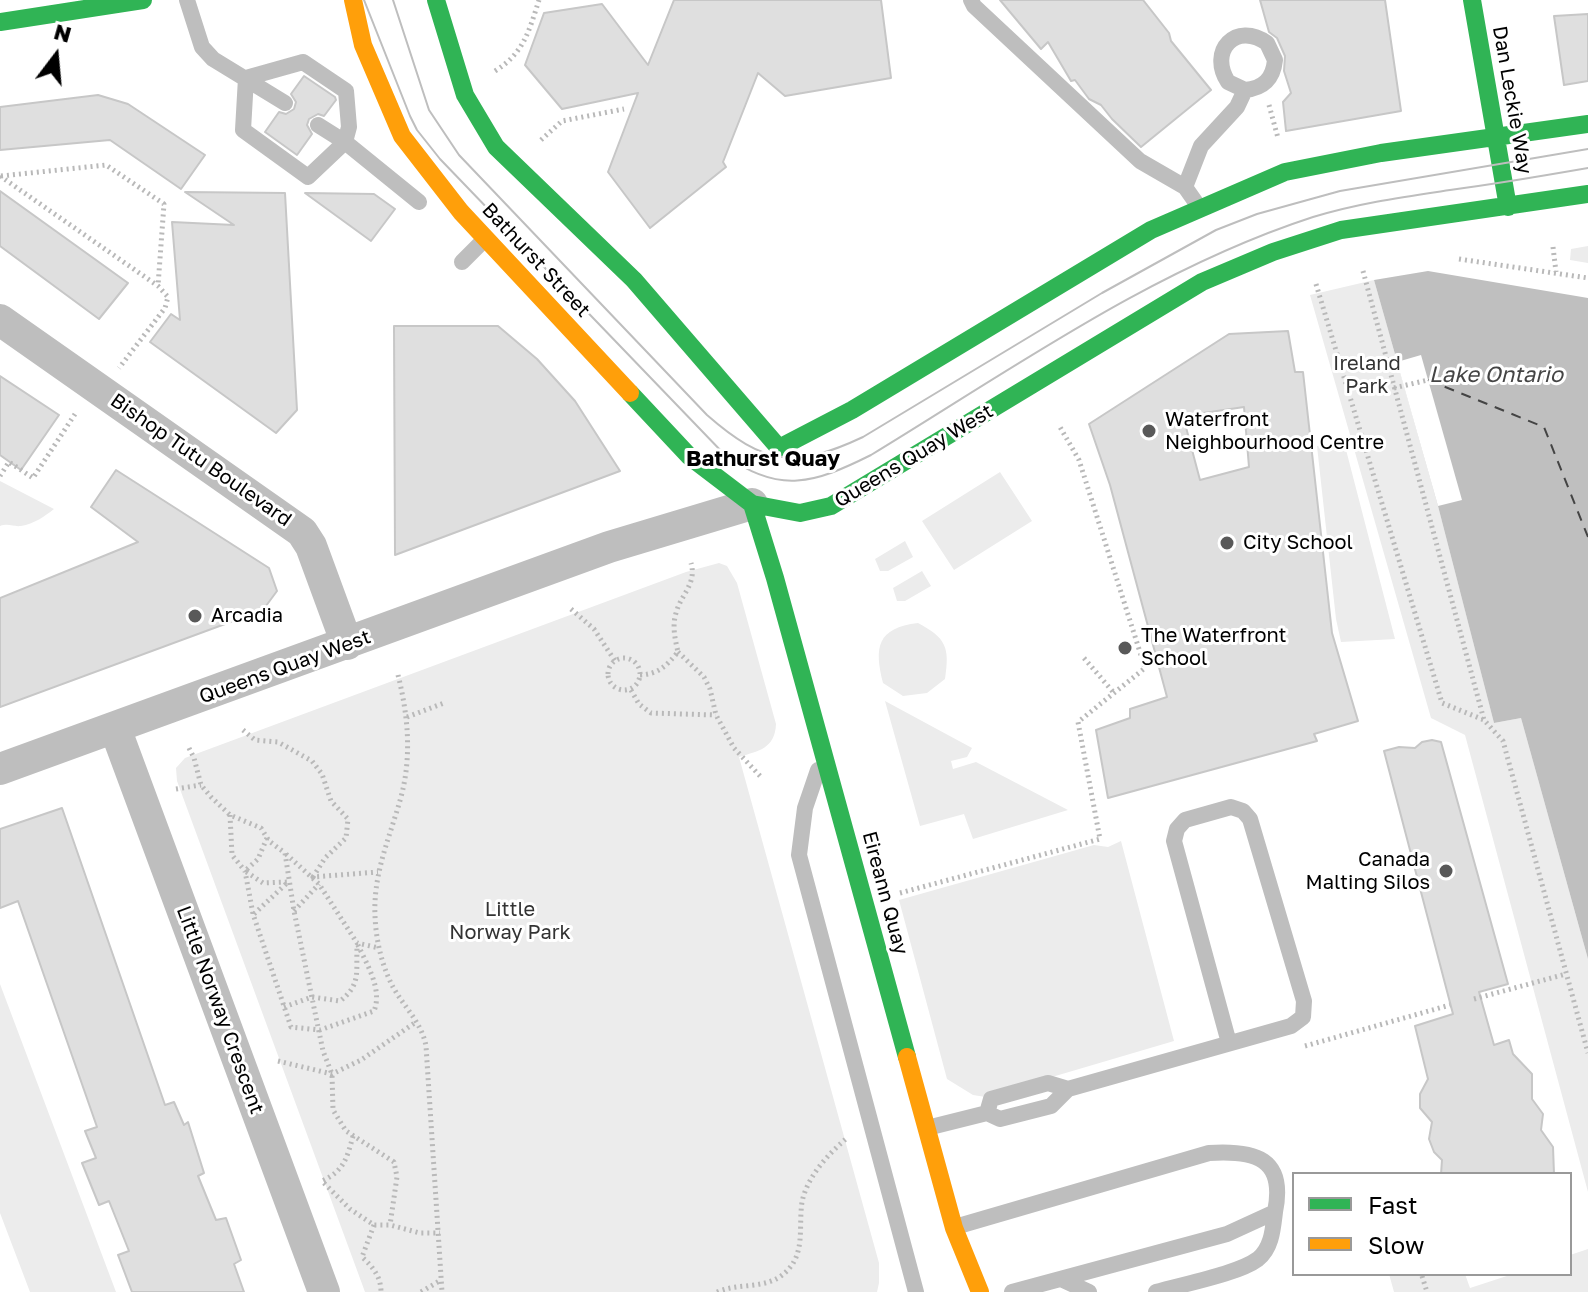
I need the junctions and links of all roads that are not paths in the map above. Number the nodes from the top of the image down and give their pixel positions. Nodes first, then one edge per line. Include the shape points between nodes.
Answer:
1 (143, 0) edge
2 (187, 0) edge
3 (353, 0) edge
4 (436, 0) edge
5 (971, 0) edge
6 (1472, 0) edge
7 (0, 22) edge
8 (246, 78) junction
9 (1245, 90) junction
10 (285, 103) dead end
11 (1588, 124) edge
12 (318, 125) dead end
13 (1496, 137) junction
14 (345, 142) junction
15 (389, 154) junction
16 (1185, 187) junction
17 (1588, 194) edge
18 (419, 202) dead end
19 (1199, 207) junction
20 (1508, 207) junction
21 (485, 238) junction
22 (462, 262) dead end
23 (0, 320) edge
24 (779, 448) junction
25 (770, 467) dead end
26 (755, 498) junction
27 (347, 644) junction
28 (115, 728) junction
29 (824, 754) junction
30 (0, 769) edge
31 (1229, 1043) junction
32 (927, 1128) junction
33 (1275, 1212) junction
34 (954, 1228) junction
35 (970, 1270) junction
36 (1061, 1279) junction
37 (324, 1292) edge
38 (916, 1292) edge
39 (965, 1292) edge
40 (980, 1292) edge
41 (1012, 1292) edge
42 (1089, 1292) edge
43 (1156, 1292) edge

1 - 7 main road
2 - 8 lane via 202,47
3 - 15 main road, Bathurst Street via 363,45 402,136
4 - 24 main road via 462,93 477,123 634,280
5 - 16 lane via 1140,161
6 - 13 main road, Dan Leckie Way
8 - 10 lane
8 - 14 lane via 303,62 346,91
8 - 14 lane via 243,130 308,177
9 - 9 lane via 1263,85 1274,70 1272,51 1259,38 1240,36 1225,47 1220,65 1228,82
9 - 16 lane via 1237,107 1201,146
11 - 13 main road
12 - 14 lane
13 - 19 main road via 1285,172
13 - 20 main road, Dan Leckie Way
14 - 15 lane
15 - 18 lane
15 - 21 main road, Bathurst Street
16 - 19 lane
17 - 20 main road, Queens Quay West
19 - 24 main road
20 - 26 main road, Queens Quay West via 1341,230 1273,252 1202,282 831,506 800,513
21 - 22 lane
21 - 26 main road, Bathurst Street via 689,456
23 - 27 street, Bishop Tutu Boulevard via 302,532
24 - 25 main road
26 - 27 street, Queens Quay West
26 - 29 main road, Eireann Quay
27 - 28 street, Queens Quay West
28 - 30 street, Queens Quay West
28 - 37 street, Little Norway Crescent
29 - 32 main road, Eireann Quay
29 - 38 lane via 805,808 799,855
31 - 31 lane via 1291,1026 1303,1017 1304,1001 1250,819 1231,807 1185,820 1174,841
31 - 32 lane via 1068,1089 1048,1083 991,1099 987,1113
32 - 34 main road, Eireann Quay
33 - 34 lane via 1273,1172 1260,1157 1236,1151 1209,1153
33 - 36 lane via 1227,1234
33 - 43 lane via 1271,1239 1260,1258
34 - 35 main road, Eireann Quay
35 - 39 lane
35 - 40 main road, Eireann Quay
36 - 41 lane
36 - 42 lane

